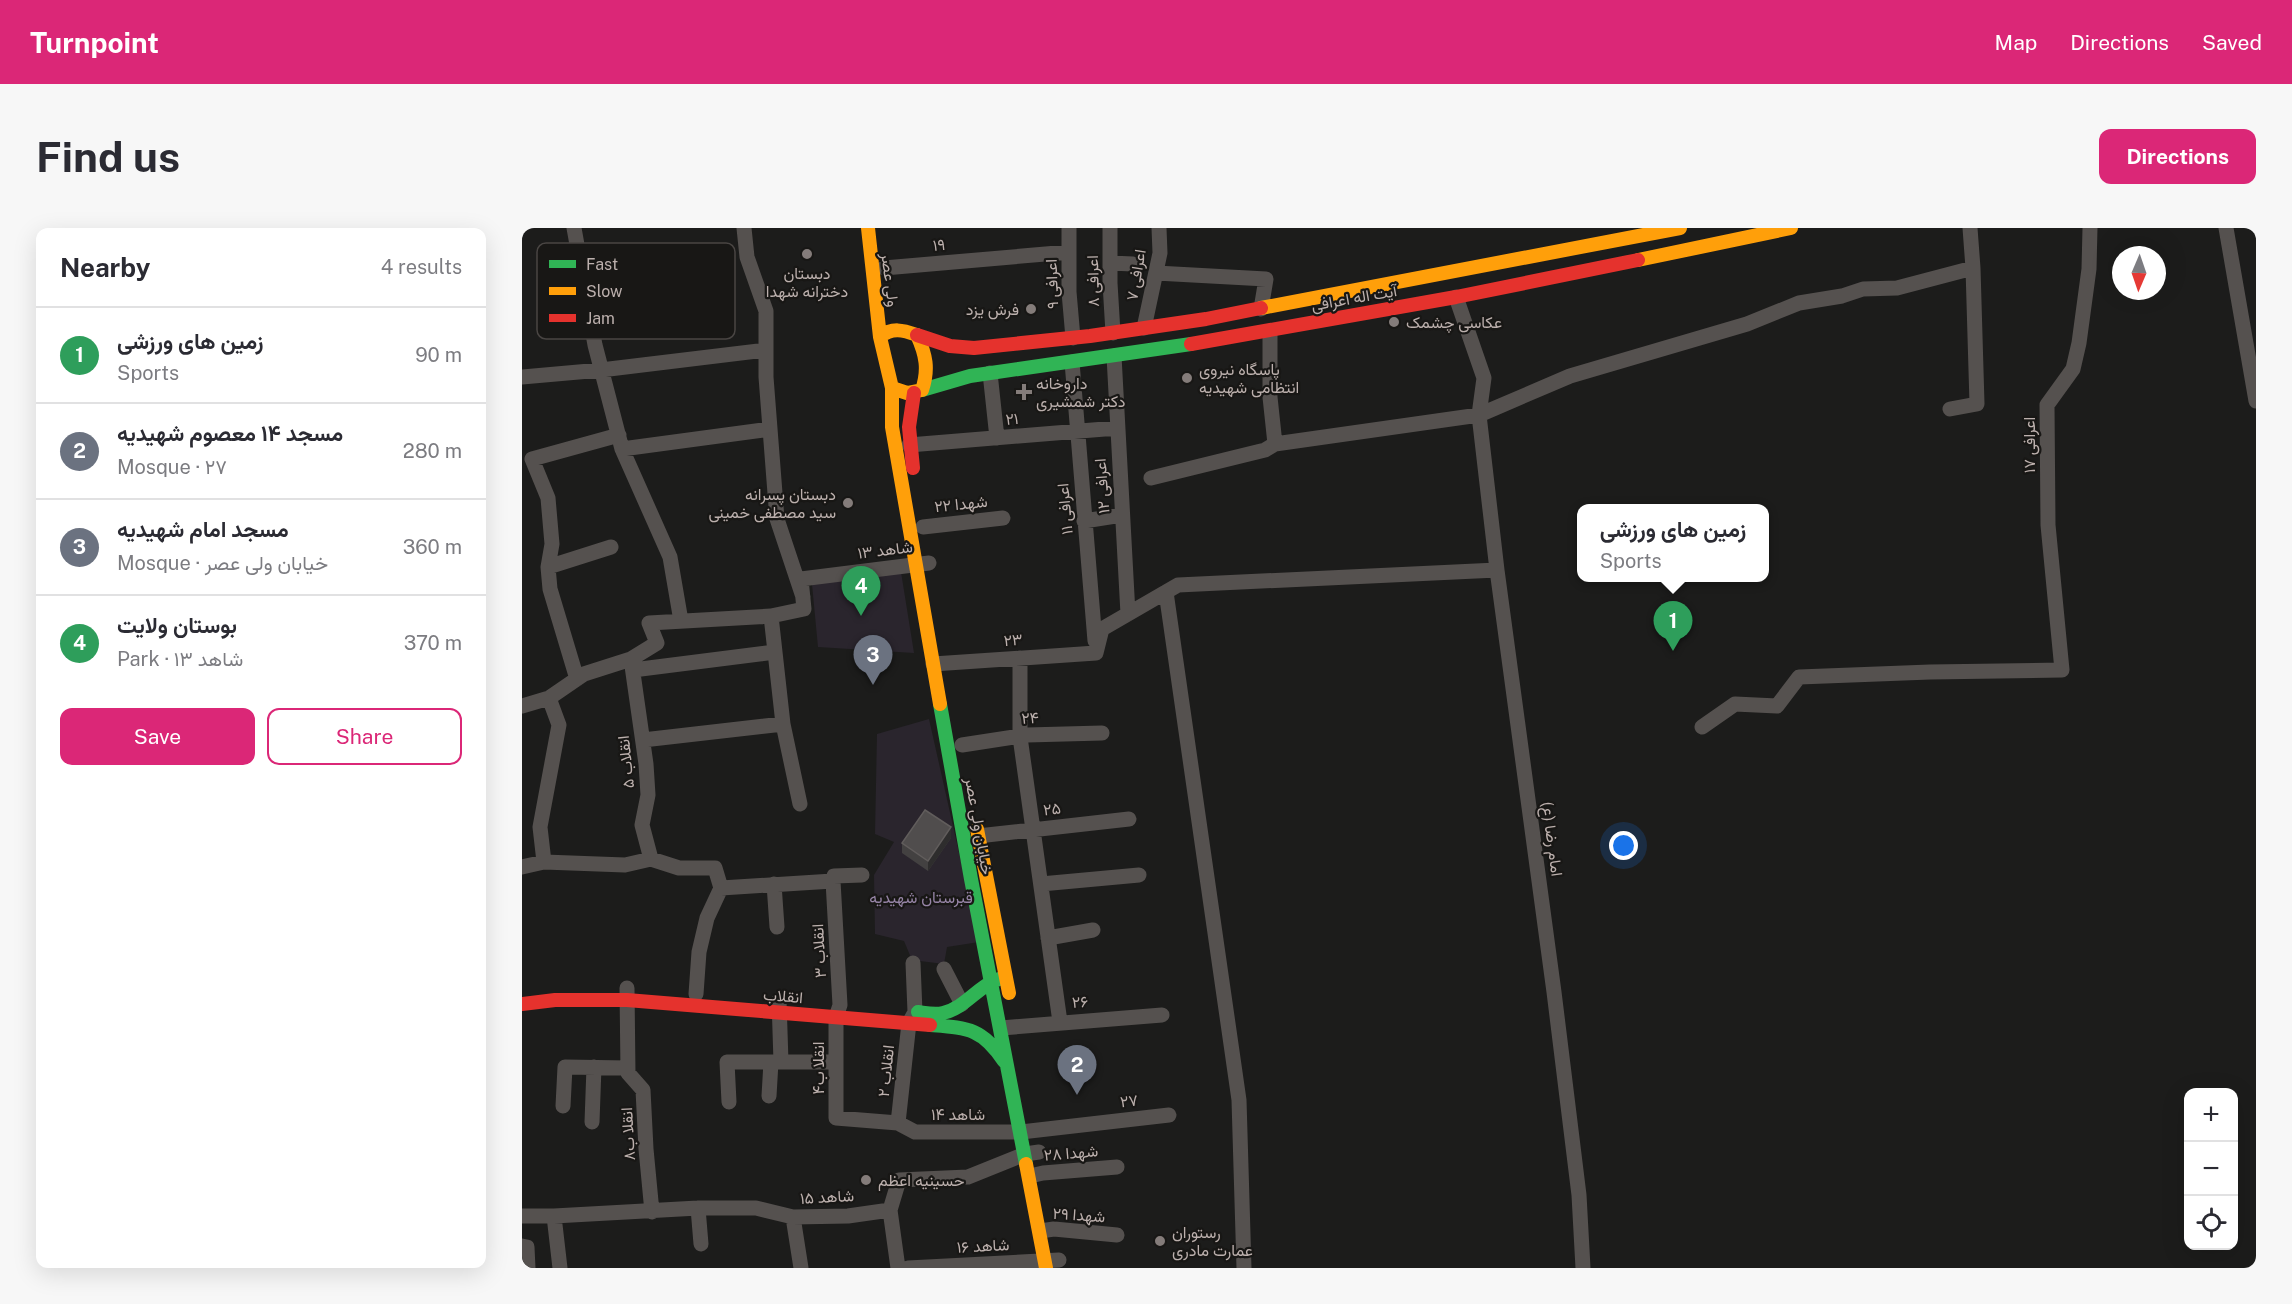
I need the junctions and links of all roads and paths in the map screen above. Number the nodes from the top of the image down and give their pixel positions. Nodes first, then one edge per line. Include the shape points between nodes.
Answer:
1 (574, 228) edge
2 (744, 228) edge
3 (868, 228) edge
4 (881, 228) edge
5 (1069, 228) edge
6 (1110, 228) edge
7 (1159, 228) edge
8 (1680, 228) edge
9 (1791, 228) edge
10 (1970, 228) edge
11 (2090, 228) edge
12 (2226, 228) edge
13 (577, 243) edge
14 (1069, 252) junction
15 (1110, 263) junction
16 (1133, 264) dead end
17 (884, 268) junction
18 (1973, 268) junction
19 (1156, 273) junction
20 (1456, 297) junction
21 (1261, 309) junction
22 (894, 317) junction
23 (1144, 328) junction
24 (1270, 331) junction
25 (1113, 333) junction
26 (917, 335) junction
27 (880, 336) junction
28 (1073, 338) junction
29 (595, 339) edge
30 (766, 350) junction
31 (1114, 356) junction
32 (963, 362) junction
33 (1072, 362) junction
34 (601, 370) junction
35 (990, 373) junction
36 (522, 377) edge
37 (892, 388) junction
38 (918, 391) junction
39 (2256, 400) edge
40 (1950, 409) dead end
41 (1479, 415) junction
42 (1117, 428) junction
43 (770, 429) junction
44 (1077, 431) junction
45 (997, 438) junction
46 (620, 442) junction
47 (1275, 444) junction
48 (909, 445) junction
49 (528, 464) edge
50 (1150, 478) dead end
51 (1122, 515) junction
52 (1004, 518) dead end
53 (1084, 521) junction
54 (922, 527) junction
55 (611, 547) dead end
56 (922, 563) junction
57 (548, 567) junction
58 (1497, 570) junction
59 (1166, 592) junction
60 (803, 597) junction
61 (1128, 614) junction
62 (771, 616) junction
63 (681, 621) junction
64 (775, 652) junction
65 (1096, 653) junction
66 (1020, 658) junction
67 (632, 664) junction
68 (940, 664) junction
69 (577, 679) junction
70 (549, 698) junction
71 (953, 698) dead end
72 (522, 706) edge
73 (783, 724) junction
74 (1702, 727) dead end
75 (1102, 733) dead end
76 (1020, 737) junction
77 (643, 740) junction
78 (962, 745) dead end
79 (800, 804) dead end
80 (974, 812) dead end
81 (1129, 819) dead end
82 (1033, 830) junction
83 (978, 836) junction
84 (651, 859) junction
85 (544, 862) junction
86 (522, 867) edge
87 (862, 875) dead end
88 (1139, 875) dead end
89 (833, 881) junction
90 (774, 884) junction
91 (1041, 884) junction
92 (721, 888) junction
93 (777, 927) dead end
94 (1093, 930) dead end
95 (1048, 938) junction
96 (914, 963) dead end
97 (944, 969) dead end
98 (1006, 978) junction
99 (991, 980) junction
100 (522, 992) edge
101 (627, 994) junction
102 (696, 994) junction
103 (522, 1004) edge
104 (962, 1004) junction
105 (778, 1006) junction
106 (838, 1011) junction
107 (1162, 1015) dead end
108 (912, 1018) junction
109 (1010, 1020) junction
110 (1060, 1022) junction
111 (1019, 1045) dead end
112 (776, 1062) junction
113 (836, 1062) junction
114 (594, 1067) junction
115 (627, 1068) junction
116 (1016, 1068) junction
117 (769, 1096) dead end
118 (729, 1102) dead end
119 (563, 1106) dead end
120 (1169, 1115) dead end
121 (836, 1118) joint
122 (592, 1122) dead end
123 (898, 1123) junction
124 (1030, 1128) junction
125 (1032, 1153) junction
126 (1117, 1167) dead end
127 (1039, 1178) junction
128 (698, 1209) junction
129 (890, 1210) junction
130 (652, 1212) junction
131 (522, 1216) edge
132 (554, 1216) junction
133 (793, 1217) junction
134 (1117, 1235) dead end
135 (701, 1244) dead end
136 (522, 1246) edge
137 (1052, 1247) edge
138 (528, 1268) edge
139 (560, 1268) edge
140 (801, 1268) edge
141 (898, 1268) edge
142 (909, 1268) edge
143 (1244, 1268) edge
144 (1583, 1268) edge

1 - 13 street
2 - 30 street via 747,257 766,311
3 - 27 main road, ولی عصر
4 - 17 main road, ولی عصر
5 - 14 street, اعرافی ۹
6 - 15 street, اعرافی ۸
7 - 19 street, اعرافی ۷
8 - 21 main road, آیت اله اعرافی
9 - 20 main road, آیت اله اعرافی
10 - 18 street
11 - 74 street, اعرافی ۱۷ via 2089,269 2073,369 2047,405 2048,525 2062,670 1799,677 1777,706 1735,704
12 - 39 street
14 - 17 street, ۱۹
14 - 28 street, اعرافی ۹
15 - 16 street
15 - 25 street, اعرافی ۸
17 - 22 main road, ولی عصر
18 - 40 street via 1977,404
18 - 41 street via 1897,288 1863,289 1799,303 1747,324 1570,376
19 - 21 street via 1266,279
19 - 23 street, اعرافی ۷
20 - 24 main road, آیت اله اعرافی
20 - 41 street, امام رضا (ع) via 1484,378
21 - 23 main road, آیت اله اعرافی
22 - 26 main road, آیت اله اعرافی
22 - 27 main road
23 - 25 main road, آیت اله اعرافی
24 - 31 main road, آیت اله اعرافی
24 - 47 street
25 - 28 main road, آیت اله اعرافی
26 - 32 main road, آیت اله اعرافی
26 - 38 main road, خیابان ولی عصر via 928,365 927,377
27 - 37 main road, ولی عصر
28 - 32 main road, آیت اله اعرافی
29 - 34 street
30 - 34 street
30 - 43 street
31 - 33 main road, آیت اله اعرافی
31 - 42 street, اعرافی ۱۲
32 - 35 main road, آیت اله اعرافی
32 - 38 main road, آیت اله اعرافی
33 - 35 main road, آیت اله اعرافی
33 - 44 street, اعرافی ۱۱
34 - 36 street
34 - 46 street
35 - 45 street
37 - 38 main road via 899,393
37 - 56 main road, خیابان ولی عصر via 892,427
38 - 48 main road, خیابان ولی عصر
41 - 47 street
41 - 58 street, امام رضا (ع)
42 - 44 street, ۲۱
42 - 51 street, اعرافی ۱۲
43 - 46 street
43 - 60 street via 777,519
44 - 45 street, ۲۱
44 - 53 street, اعرافی ۱۱
45 - 48 street, ۲۱
46 - 49 street via 532,459
46 - 63 street via 670,557
47 - 50 street via 1266,450
48 - 54 main road, خیابان ولی عصر
49 - 57 street via 548,498 552,544
51 - 53 street
51 - 61 street, اعرافی ۱۲
52 - 54 street, شهدا ۲۲
53 - 65 street, اعرافی ۱۱
54 - 56 main road, خیابان ولی عصر
55 - 57 street
56 - 60 street, شاهد ۱۳ via 801,579
56 - 68 main road, خیابان ولی عصر
57 - 69 street via 550,590
58 - 59 street via 1178,585
58 - 144 street, امام رضا (ع) via 1554,992 1579,1195
59 - 61 street
59 - 143 street via 1239,1100
60 - 62 street, شاهد ۱۳ via 804,609
61 - 65 street via 1102,628
62 - 63 street
62 - 64 street
63 - 67 street via 649,623 657,643
64 - 67 street
64 - 73 street
65 - 66 street, ۲۳
66 - 68 street, ۲۳
66 - 76 street
67 - 69 street
67 - 77 street, انقلاب ۵
68 - 71 main road, خیابان ولی عصر
68 - 99 main road, خیابان ولی عصر
69 - 70 street
70 - 72 street
70 - 85 street via 559,724 540,827
73 - 77 street
73 - 79 street
75 - 76 street, ۲۴
76 - 78 street, ۲۴
76 - 82 street
77 - 84 street, انقلاب ۵ via 648,795 642,825
80 - 83 main road, خیابان ولی عصر
81 - 82 street, ۲۵
82 - 83 street, ۲۵
82 - 91 street
83 - 98 main road, خیابان ولی عصر
84 - 85 street via 625,865
84 - 92 street via 679,868 715,868
85 - 86 street
87 - 89 street via 834,876
88 - 91 street
89 - 90 street
89 - 106 street, انقلاب ۳
90 - 92 street
90 - 93 street
91 - 95 street
92 - 102 street via 707,918
94 - 95 street
95 - 110 street
96 - 108 street, انقلاب ۲
97 - 104 street
98 - 99 main road
98 - 109 main road, خیابان ولی عصر
99 - 104 main road, انقلاب
99 - 109 main road, خیابان ولی عصر
100 - 101 main road, انقلاب via 569,988
101 - 102 main road, انقلاب
101 - 103 main road, انقلاب
101 - 105 main road, انقلاب
101 - 115 street
102 - 105 main road, انقلاب
104 - 108 main road, انقلاب
105 - 106 main road, انقلاب
105 - 112 street
106 - 108 main road, انقلاب
106 - 113 street, انقلا ب۴
107 - 110 street, ۲۶
108 - 116 main road, انقلاب via 979,1032
108 - 123 street, انقلاب ۲
109 - 110 street, ۲۶
109 - 111 main road, خیابان ولی عصر
109 - 116 main road, خیابان ولی عصر
112 - 113 street
112 - 117 street
112 - 118 street via 727,1062
113 - 121 street, انقلا ب۴
114 - 115 street
114 - 119 street via 564,1067
114 - 122 street
115 - 130 street, انقلا ب۸ via 643,1090
116 - 124 main road, خیابان ولی عصر
120 - 124 street, ۲۷
121 - 123 street, شاهد ۱۴
123 - 124 street, شاهد ۱۴ via 915,1132
124 - 125 main road, خیابان ولی عصر
125 - 127 main road, خیابان ولی عصر
125 - 129 street via 968,1177 899,1180
126 - 127 street, شهدا ۲۸
127 - 137 main road, خیابان ولی عصر
128 - 130 street, شاهد ۱۵
128 - 133 street, شاهد ۱۵ via 756,1208
128 - 135 street
129 - 133 street, شاهد ۱۵
129 - 141 street
130 - 132 street, شاهد ۱۵
131 - 132 street, شاهد ۱۵
132 - 139 street
133 - 140 street
134 - 137 street, شهدا ۲۹
136 - 138 street via 527,1247
137 - 142 street, شاهد ۱۶

